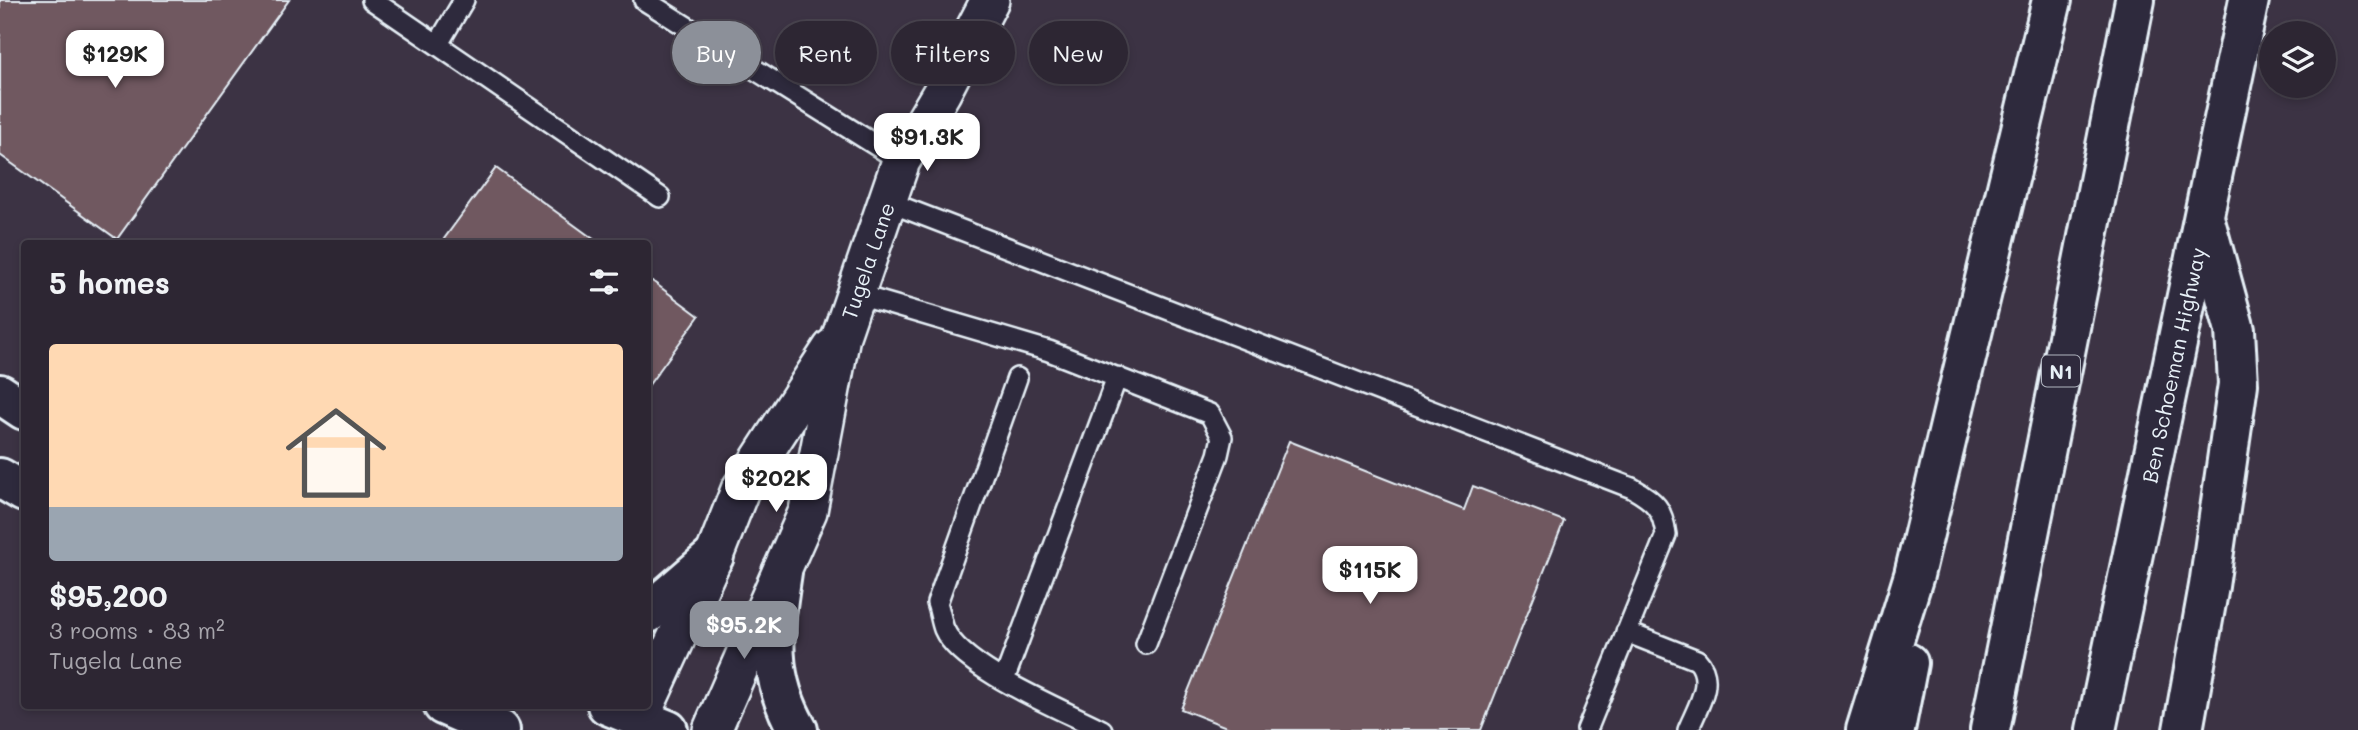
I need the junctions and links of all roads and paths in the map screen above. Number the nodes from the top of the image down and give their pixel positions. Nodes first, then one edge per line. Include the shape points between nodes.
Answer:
1 (372, 0) edge
2 (464, 0) edge
3 (644, 0) edge
4 (990, 0) edge
5 (2052, 0) edge
6 (2135, 0) edge
7 (2249, 0) edge
8 (438, 44) junction
9 (901, 161) junction
10 (660, 197) dead end
11 (886, 201) junction
12 (2204, 219) junction
13 (855, 294) junction
14 (841, 336) junction
15 (1117, 377) junction
16 (1017, 379) dead end
17 (1963, 379) junction
18 (0, 394) edge
19 (21, 408) edge
20 (0, 478) edge
21 (21, 490) edge
22 (714, 556) junction
23 (782, 572) junction
24 (651, 610) edge
25 (1626, 632) junction
26 (1146, 644) dead end
27 (1004, 680) junction
28 (651, 691) edge
29 (451, 709) edge
30 (487, 727) edge
31 (712, 730) edge
32 (798, 730) edge
33 (1102, 730) edge
34 (1587, 730) edge
35 (1688, 730) edge
36 (1866, 730) edge
37 (1895, 730) edge
38 (1990, 730) edge
39 (2096, 730) edge
40 (2183, 730) edge

1 - 8 lane
2 - 8 lane
3 - 9 lane
4 - 9 street, Tugela Lane
5 - 17 main road
6 - 38 main road, N1
7 - 12 main road, Ben Schoeman Highway
8 - 10 lane
9 - 11 street, Tugela Lane
11 - 13 street, Tugela Lane
11 - 25 lane via 1655,500 1666,535
12 - 39 main road, Ben Schoeman Highway
12 - 40 main road via 2235,330 2238,383
13 - 14 street, Tugela Lane
13 - 15 lane via 1049,351
14 - 22 street, Tugela Lane via 740,490
14 - 23 street, Tugela Lane via 808,511
15 - 26 lane via 1210,414 1222,437
15 - 27 lane
16 - 27 lane via 937,603 944,630 959,650
17 - 36 main road via 1914,575
17 - 37 main road
18 - 19 main road
20 - 21 main road
22 - 24 main road
22 - 28 street, Tugela Lane
23 - 31 street, Tugela Lane
23 - 32 main road via 774,665 783,700
25 - 34 lane
25 - 35 lane via 1697,660 1703,667 1706,682
27 - 33 lane
29 - 30 main road

